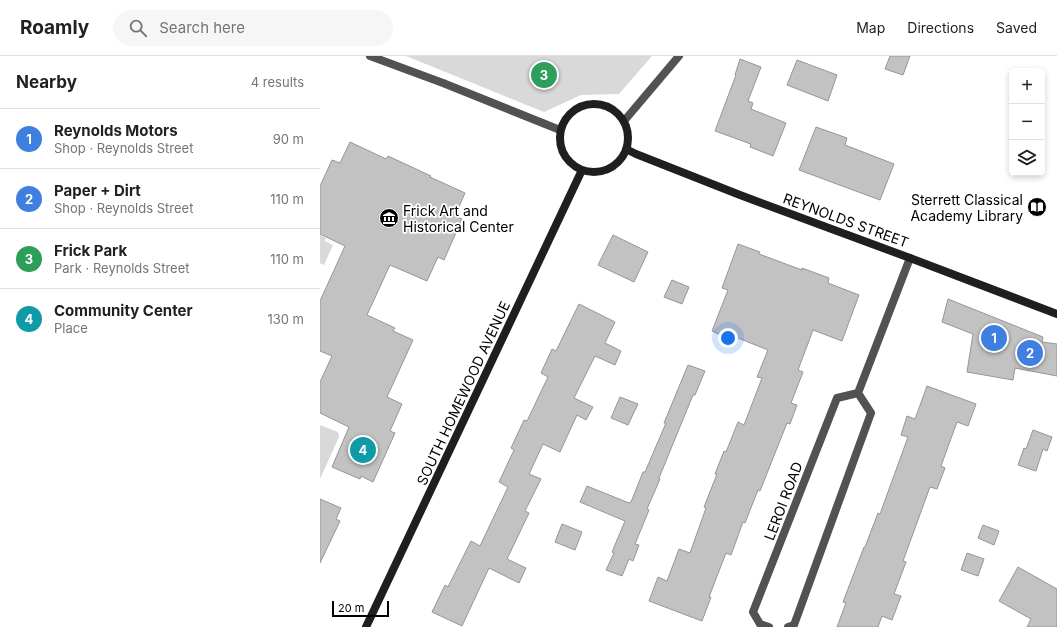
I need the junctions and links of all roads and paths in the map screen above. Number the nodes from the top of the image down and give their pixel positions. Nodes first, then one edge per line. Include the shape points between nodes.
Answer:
1 (370, 56) edge
2 (679, 56) edge
3 (624, 121) junction
4 (560, 130) junction
5 (626, 149) junction
6 (582, 170) junction
7 (910, 258) junction
8 (1057, 314) edge
9 (858, 393) junction
10 (366, 627) edge
11 (769, 627) edge
12 (788, 627) edge

1 - 4 street
2 - 3 street
3 - 4 street via 615,110 591,104 572,111
3 - 5 street via 628,135
4 - 6 street via 561,149 567,160
5 - 6 street via 611,167 600,172
5 - 7 street, REYNOLDS STREET
6 - 10 street, SOUTH HOMEWOOD AVENUE
7 - 8 street, REYNOLDS STREET
7 - 9 street
9 - 11 street, LEROI ROAD via 837,398 753,612 760,624
9 - 12 street via 871,413 794,625

